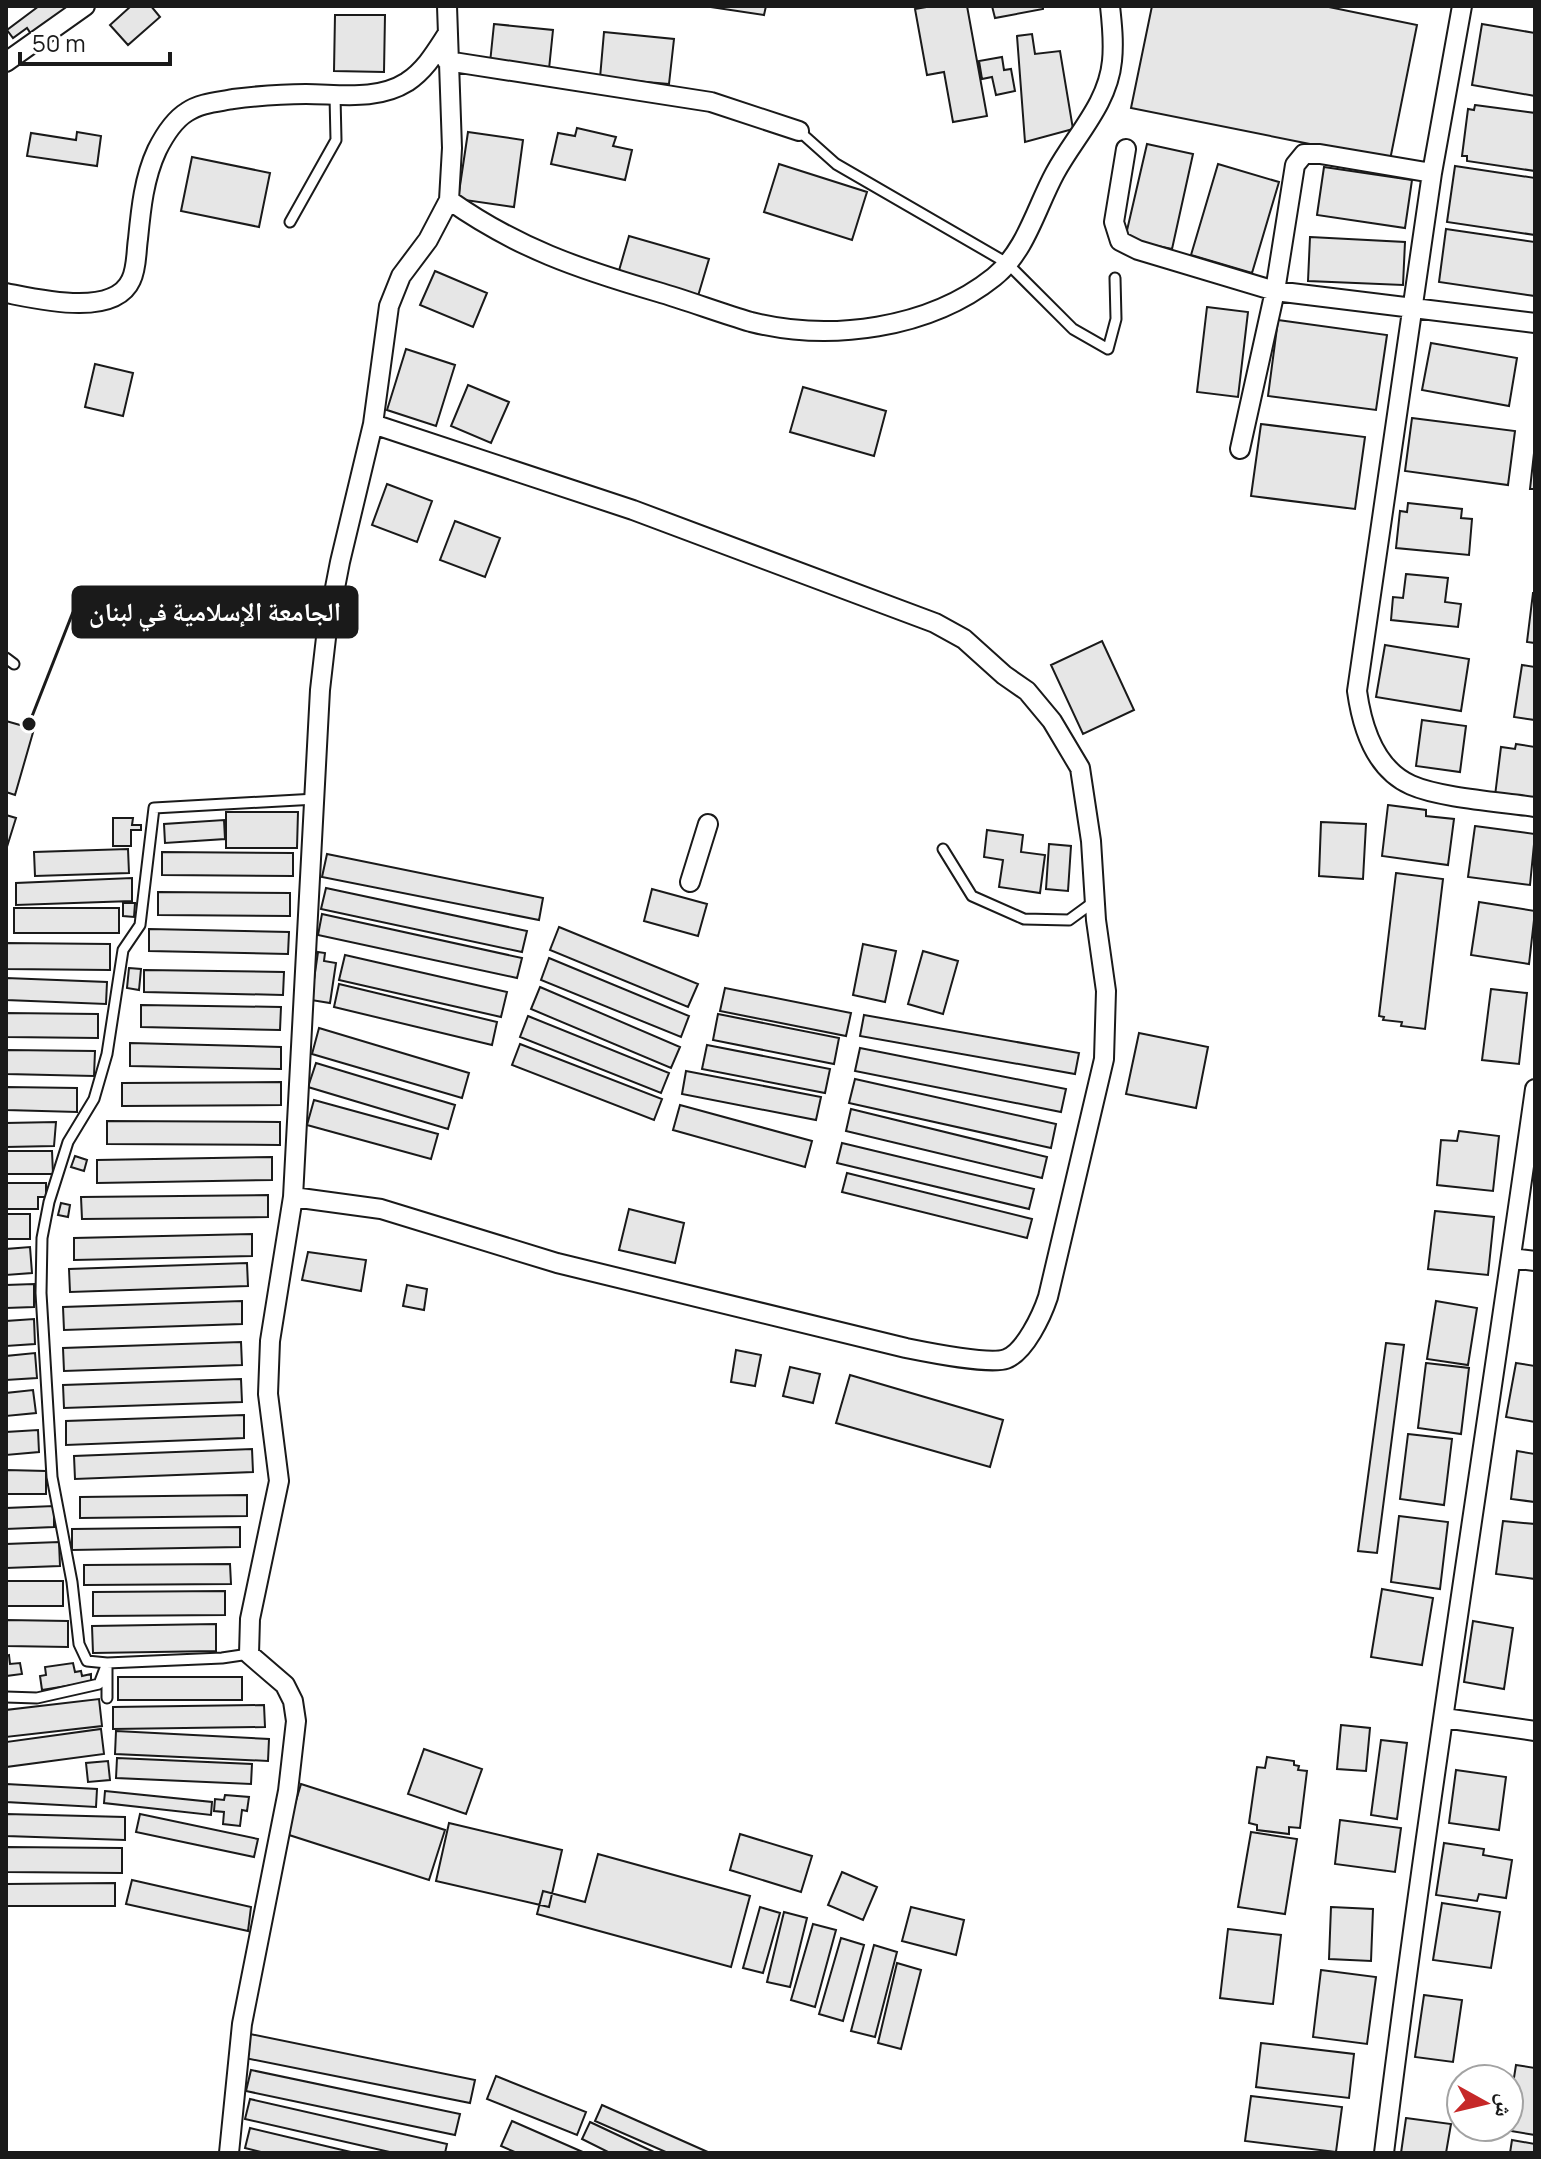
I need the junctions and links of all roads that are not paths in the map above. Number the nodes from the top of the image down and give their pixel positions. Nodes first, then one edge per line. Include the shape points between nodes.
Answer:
1 (85, 6) edge
2 (447, 6) edge
3 (1110, 6) edge
4 (1462, 6) edge
5 (446, 36) junction
6 (447, 61) junction
7 (6, 62) edge
8 (335, 96) junction
9 (799, 131) joint
10 (1126, 149) dead end
11 (1432, 173) junction
12 (449, 200) junction
13 (290, 222) dead end
14 (1007, 263) junction
15 (1115, 278) dead end
16 (1275, 291) junction
17 (6, 293) edge
18 (1413, 307) junction
19 (1535, 323) edge
20 (373, 424) junction
21 (1240, 449) dead end
22 (316, 799) junction
23 (1535, 807) edge
24 (708, 824) dead end
25 (943, 849) dead end
26 (690, 882) dead end
27 (1095, 901) junction
28 (1535, 1089) edge
29 (293, 1197) junction
30 (1511, 1258) junction
31 (1535, 1261) edge
32 (249, 1654) junction
33 (107, 1663) junction
34 (6, 1697) edge
35 (107, 1698) dead end
36 (1444, 1718) junction
37 (1535, 1731) edge
38 (229, 2153) edge
39 (1384, 2153) edge

1 - 7 street
2 - 5 street
3 - 14 street via 1112,62 1104,93
4 - 11 street
5 - 6 street
5 - 8 street via 405,84 371,94
6 - 9 street via 711,102
6 - 12 street
8 - 13 lane via 336,140
8 - 17 street via 240,98 186,112 167,133 150,166 135,267 122,292 102,301 63,303
9 - 14 lane via 836,164
10 - 16 street via 1114,222 1120,241
11 - 16 street via 1304,154 1295,165
11 - 18 street
12 - 14 street via 486,226 567,263 751,322 796,330 894,324 971,293
12 - 20 street via 393,291
14 - 15 lane via 1073,329 1108,349 1116,319
16 - 18 street
16 - 21 street
18 - 19 street
18 - 23 street via 1359,666 1361,719 1369,743 1410,785
20 - 22 street via 327,629
20 - 27 street via 633,510 935,623 964,639 1027,691 1080,768
22 - 29 street
22 - 33 lane via 154,808 140,925 123,950 107,1054 94,1099 68,1142 49,1202 41,1293 52,1477 79,1644 87,1661
24 - 26 street
25 - 27 lane via 972,896 1024,919 1069,920
27 - 29 street via 1106,991 1101,1072 1048,1297 1039,1322 1005,1360 906,1348 557,1263 381,1209
28 - 30 street
29 - 32 street via 270,1341 268,1394 279,1481 250,1619
30 - 31 street
30 - 36 street
32 - 33 lane
32 - 38 street via 285,1685 296,1721 288,1791 242,2024
33 - 34 lane via 99,1684 37,1698
33 - 35 lane
36 - 37 street
36 - 39 street

